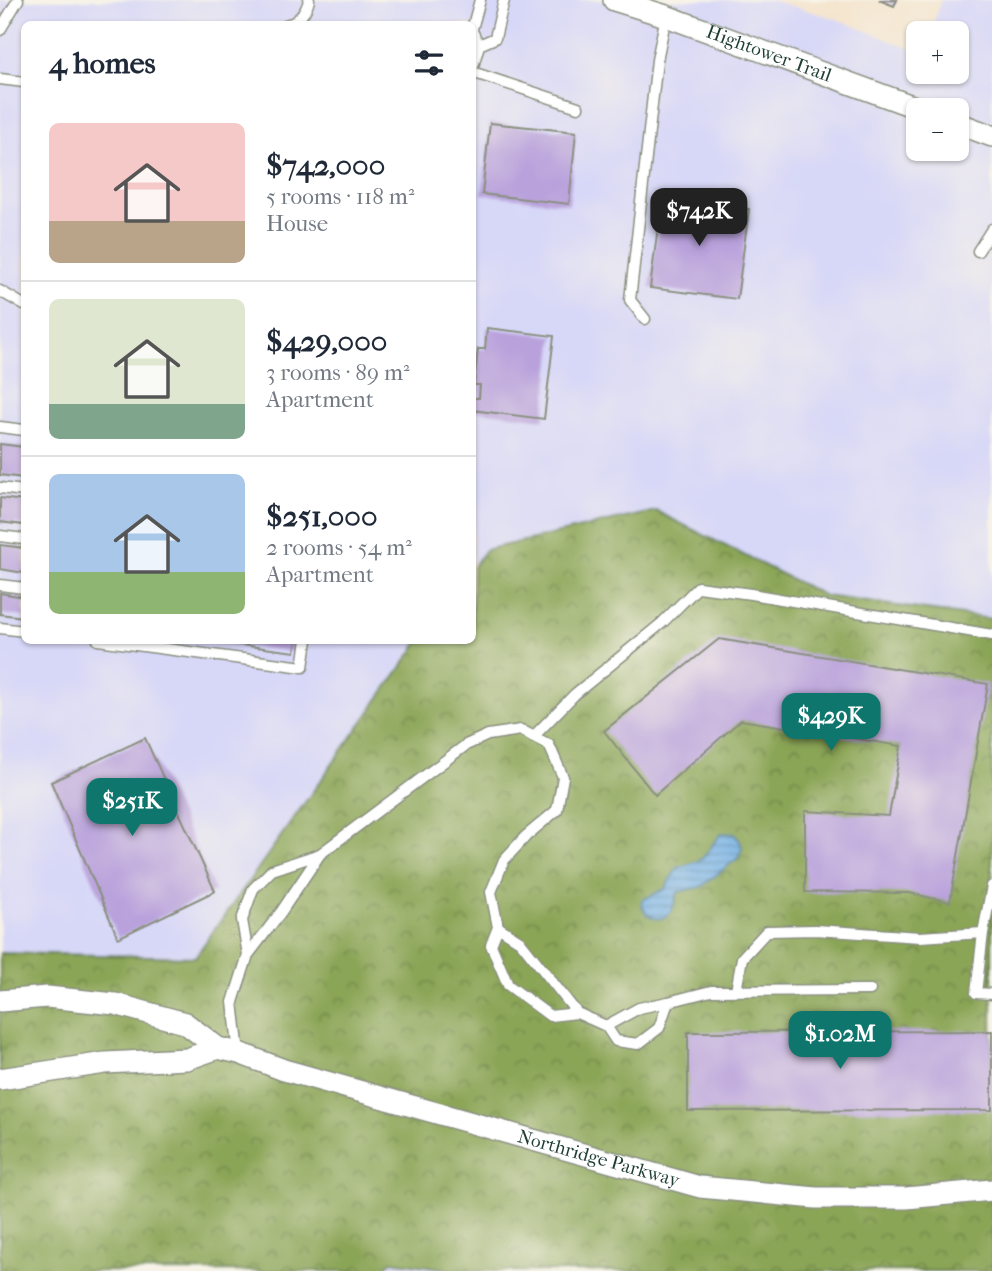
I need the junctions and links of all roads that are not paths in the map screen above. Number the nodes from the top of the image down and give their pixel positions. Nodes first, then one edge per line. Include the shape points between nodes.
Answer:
1 (18, 0) edge
2 (309, 0) edge
3 (480, 0) edge
4 (504, 0) edge
5 (614, 0) edge
6 (668, 8) edge
7 (295, 21) edge
8 (474, 21) edge
9 (0, 30) edge
10 (476, 38) edge
11 (480, 45) junction
12 (476, 58) edge
13 (476, 72) edge
14 (0, 79) edge
15 (21, 82) edge
16 (906, 103) edge
17 (578, 107) dead end
18 (969, 127) edge
19 (992, 135) edge
20 (992, 229) edge
21 (978, 251) dead end
22 (0, 291) edge
23 (21, 303) edge
24 (645, 319) dead end
25 (0, 427) edge
26 (21, 430) edge
27 (0, 488) edge
28 (21, 491) edge
29 (0, 536) edge
30 (21, 539) edge
31 (0, 584) edge
32 (21, 588) edge
33 (0, 628) edge
34 (21, 631) edge
35 (992, 635) edge
36 (129, 644) edge
37 (306, 644) edge
38 (533, 737) junction
39 (320, 854) junction
40 (992, 886) edge
41 (498, 927) junction
42 (983, 933) junction
43 (247, 956) junction
44 (870, 990) dead end
45 (736, 991) junction
46 (992, 994) edge
47 (0, 1001) edge
48 (668, 1002) junction
49 (577, 1013) junction
50 (606, 1026) junction
51 (228, 1050) junction
52 (0, 1079) edge
53 (992, 1190) edge

1 - 9 lane
2 - 7 lane
3 - 8 lane
4 - 11 lane via 495,38
5 - 6 street, Hightower Trail
6 - 16 street, Hightower Trail
6 - 24 lane via 657,60 630,300
10 - 11 lane
11 - 12 lane
13 - 17 lane
14 - 15 lane
18 - 19 street
20 - 21 lane
22 - 23 lane
25 - 26 lane
27 - 28 lane
29 - 30 lane
31 - 32 lane
33 - 34 lane
35 - 38 lane via 698,587 662,623 575,694
36 - 37 lane via 303,667
38 - 39 lane via 521,730 488,734 466,745
38 - 41 lane via 549,745 562,777 557,810 504,860 491,891
39 - 43 lane
39 - 43 lane via 272,870 253,890 242,920
40 - 42 lane
41 - 49 lane via 520,941
41 - 49 lane via 491,946 508,985 550,1016
42 - 45 lane via 920,937 767,931 742,958
42 - 46 lane via 976,993
43 - 51 lane via 233,1002
44 - 45 lane
45 - 48 lane via 711,990
47 - 51 street, Northridge Parkway via 47,997 115,1004 185,1023
48 - 50 lane via 639,1008
48 - 50 lane via 659,1028 638,1044 615,1041
49 - 50 lane
51 - 52 street via 187,1059 105,1063
51 - 53 street, Northridge Parkway via 284,1070 700,1186 816,1198 906,1198

